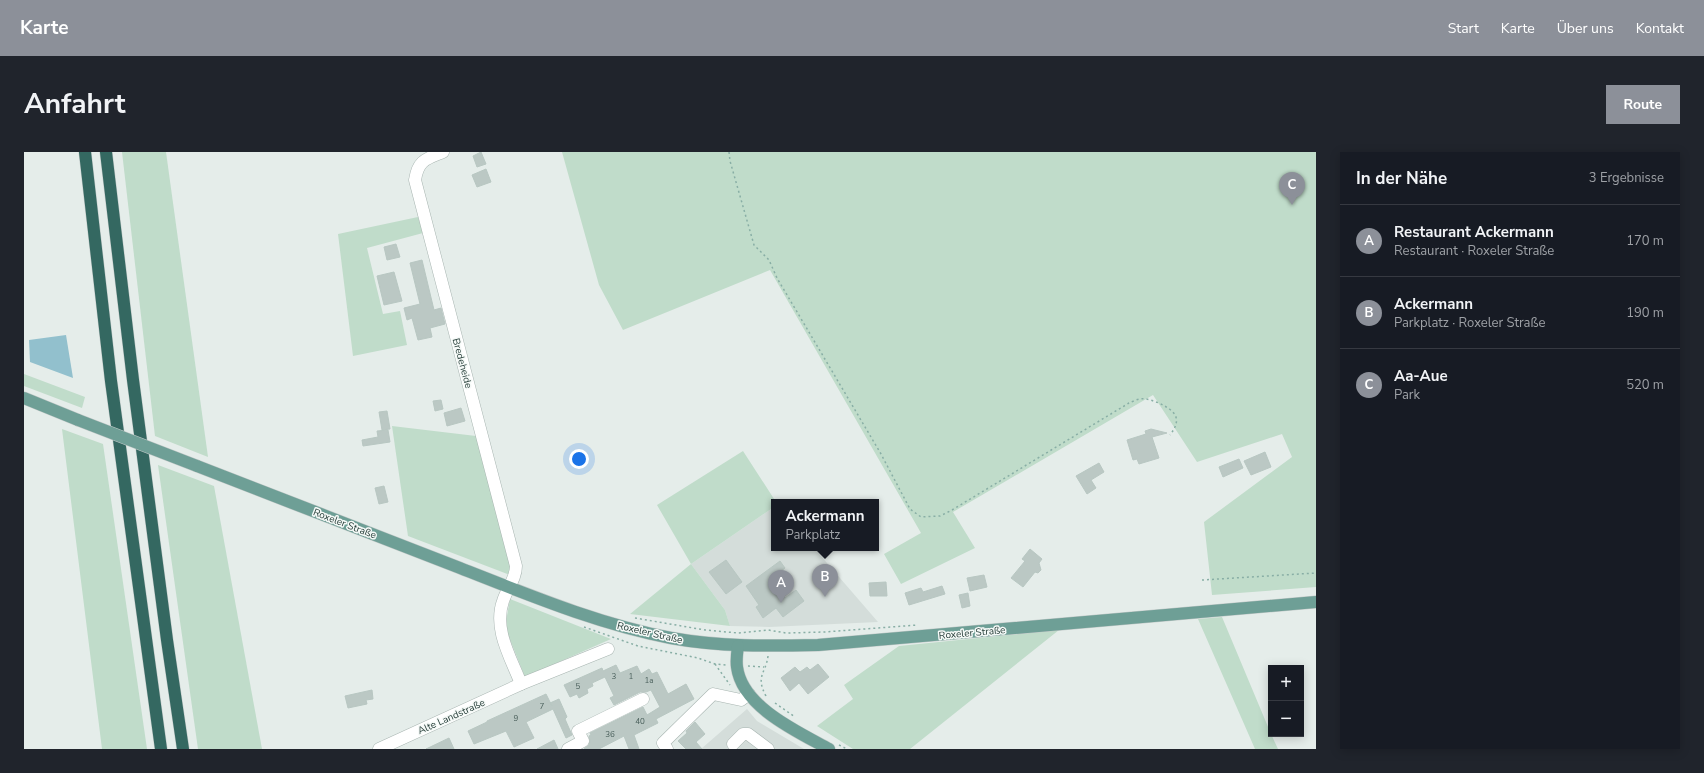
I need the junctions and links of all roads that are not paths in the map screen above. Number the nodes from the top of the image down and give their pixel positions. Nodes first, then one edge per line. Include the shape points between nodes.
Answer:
1 (85, 152) edge
2 (106, 152) edge
3 (443, 152) edge
4 (24, 398) edge
5 (509, 587) junction
6 (1316, 602) edge
7 (738, 646) junction
8 (608, 649) dead end
9 (521, 684) junction
10 (749, 694) junction
11 (643, 699) dead end
12 (732, 744) dead end
13 (833, 747) edge
14 (161, 749) edge
15 (183, 749) edge
16 (381, 749) edge
17 (568, 749) edge
18 (667, 749) edge
19 (768, 749) edge

1 - 14 highway via 111,382
2 - 15 highway via 136,404
3 - 5 street, Bredeheide via 423,160 417,168 415,180 516,566 516,574
4 - 5 main road, Roxeler Straße, bridge
5 - 7 main road, Roxeler Straße via 634,630 672,638
5 - 9 street via 502,602 500,624 503,639
6 - 7 main road, Roxeler Straße via 868,642
7 - 10 main road via 736,666
8 - 9 street, Alte Landstraße
9 - 16 street, Alte Landstraße
10 - 13 main road via 774,717
10 - 18 street via 741,700 713,694 662,743
11 - 17 street via 578,731 583,741
12 - 19 street via 743,734 748,734

